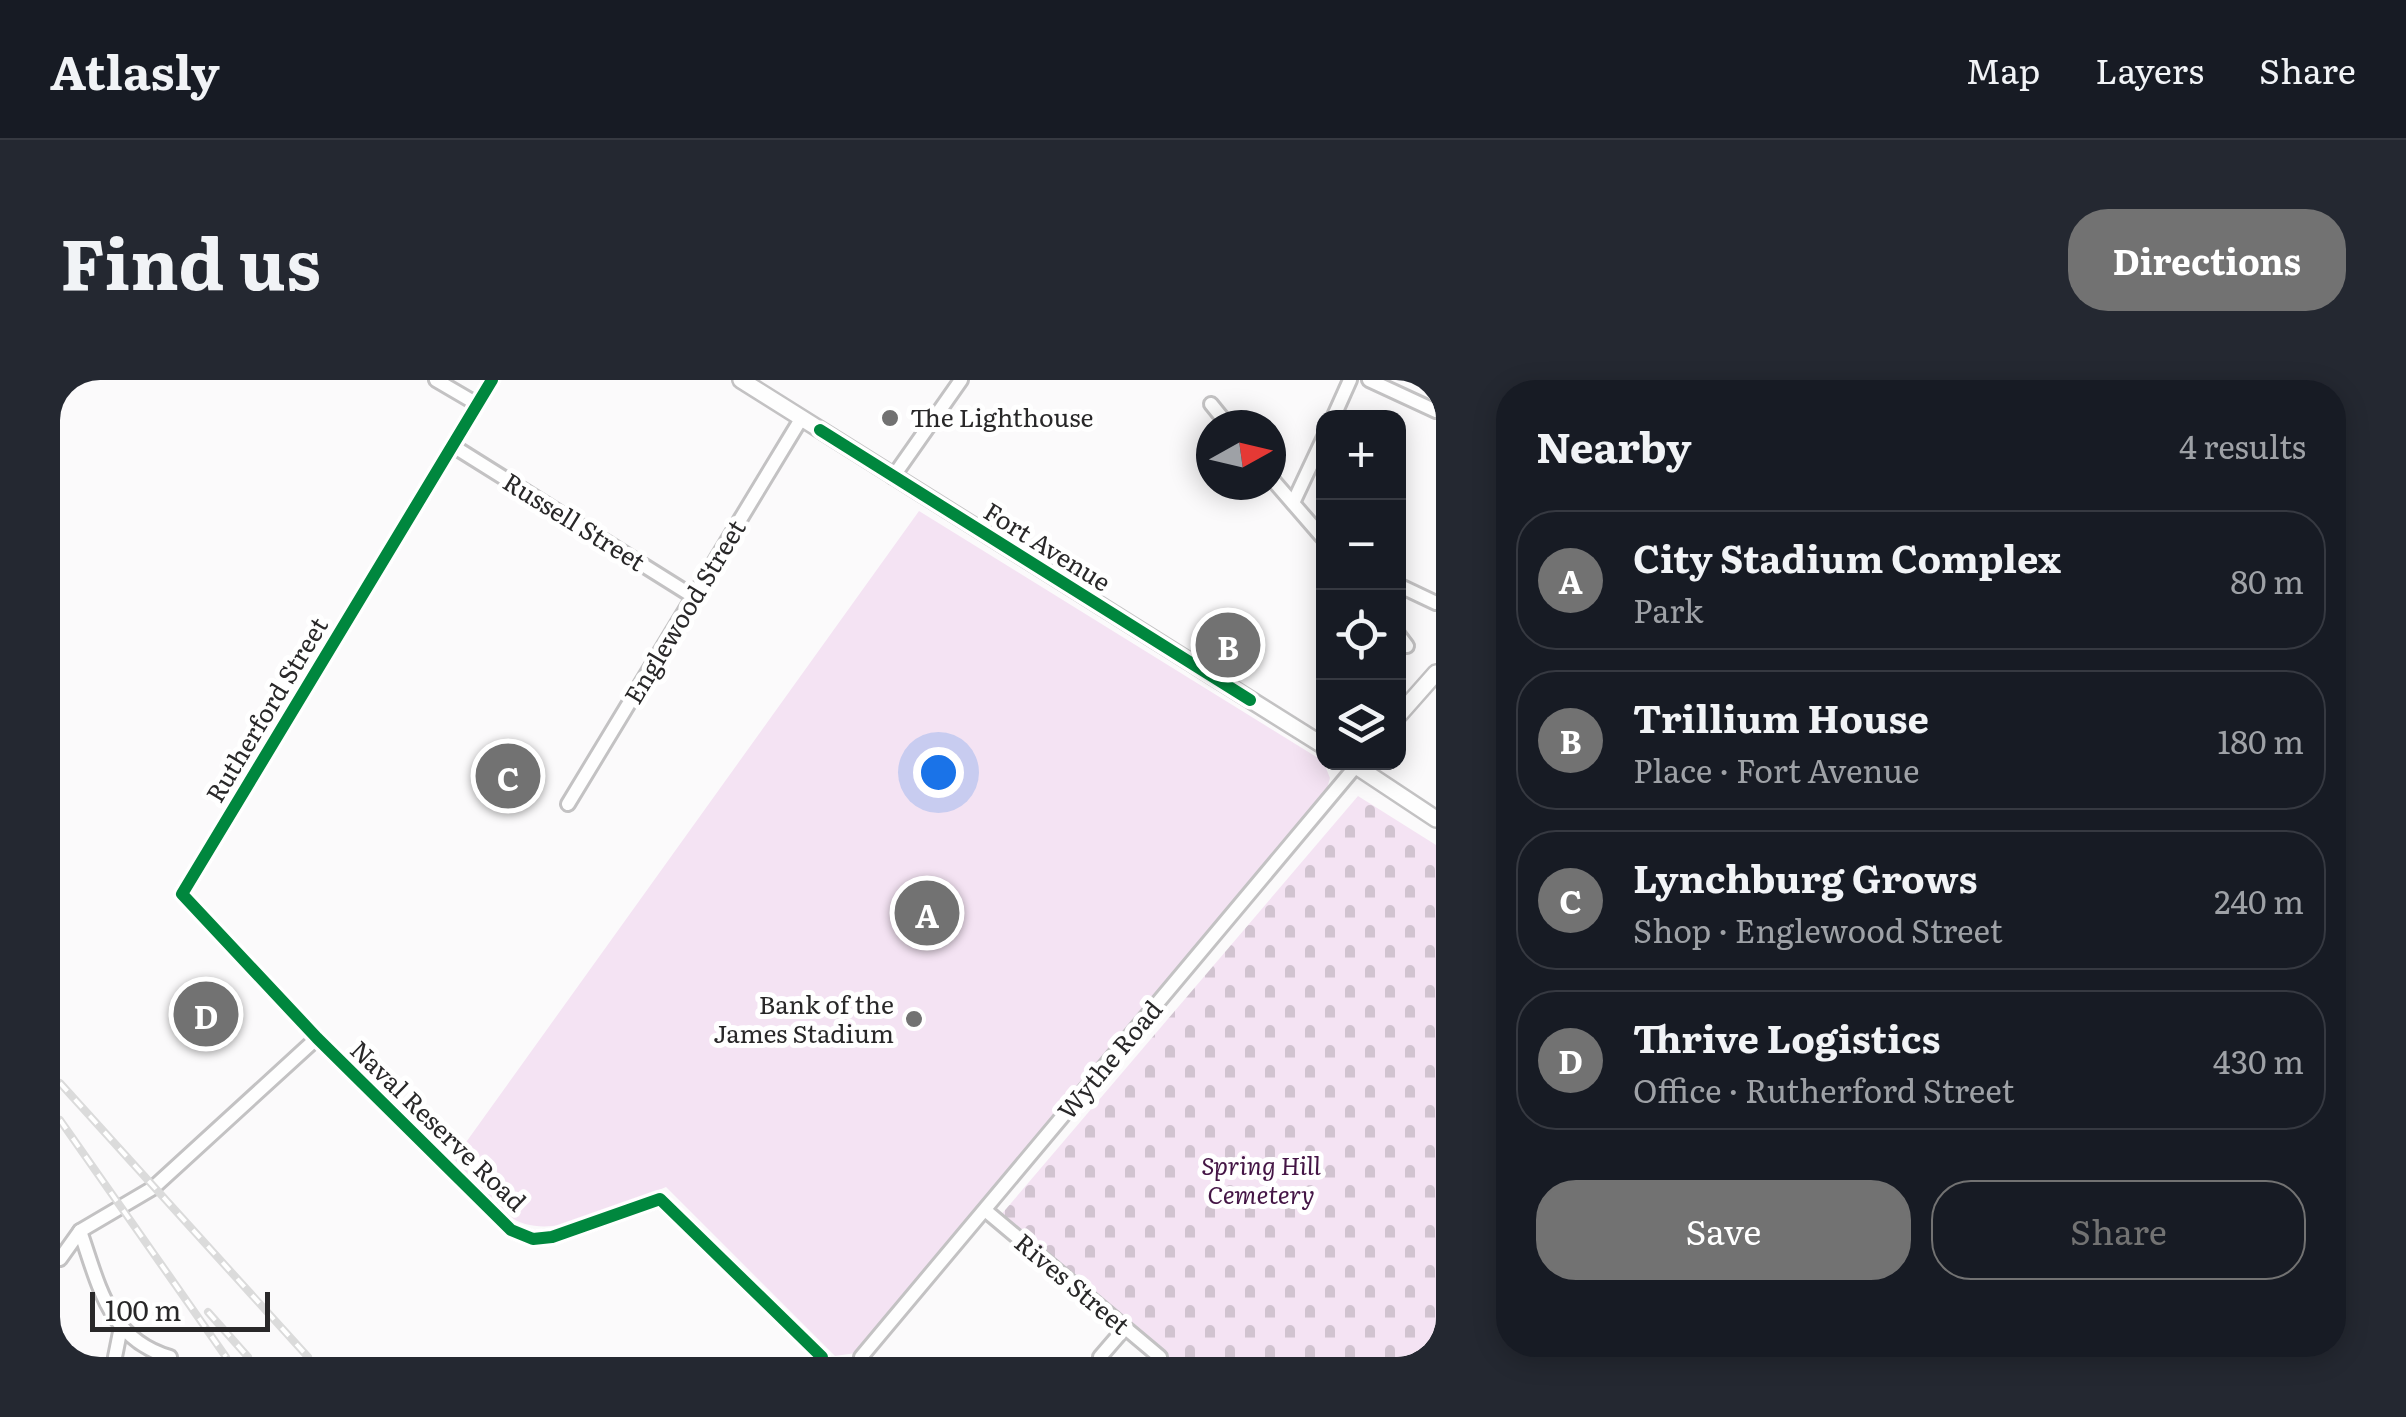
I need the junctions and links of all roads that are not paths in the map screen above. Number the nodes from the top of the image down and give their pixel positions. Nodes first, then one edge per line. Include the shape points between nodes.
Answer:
1 (436, 380) edge
2 (492, 380) edge
3 (961, 380) edge
4 (1350, 380) edge
5 (1369, 380) edge
6 (747, 382) edge
7 (477, 404) junction
8 (1211, 404) dead end
9 (1216, 410) edge
10 (1337, 410) edge
11 (1436, 411) edge
12 (800, 419) junction
13 (453, 446) junction
14 (1316, 455) edge
15 (894, 477) junction
16 (1286, 494) edge
17 (1293, 502) junction
18 (1316, 529) edge
19 (1406, 589) edge
20 (694, 598) junction
21 (1436, 603) edge
22 (1436, 673) edge
23 (1406, 707) edge
24 (1316, 741) edge
25 (1350, 770) edge
26 (1364, 770) edge
27 (568, 804) dead end
28 (1436, 818) edge
29 (317, 1038) junction
30 (985, 1210) junction
31 (80, 1231) junction
32 (60, 1259) edge
33 (121, 1328) junction
34 (1125, 1328) junction
35 (116, 1357) edge
36 (168, 1357) edge
37 (822, 1357) edge
38 (861, 1357) edge
39 (1100, 1357) edge
40 (1160, 1357) edge

1 - 7 street
2 - 7 street, Rutherford Street
3 - 15 street
4 - 10 street
5 - 11 street
6 - 12 main road, Fort Avenue
7 - 13 street, Rutherford Street
8 - 9 street
12 - 15 main road, Fort Avenue
12 - 20 street, Englewood Street
13 - 20 street, Russell Street
13 - 29 street, Rutherford Street via 182,894
14 - 17 street
15 - 24 main road, Fort Avenue
16 - 17 street
17 - 18 street
19 - 21 street
20 - 27 street, Englewood Street
22 - 23 main road
25 - 30 street, Wythe Road
26 - 28 main road
29 - 31 street via 153,1188
29 - 37 street, Naval Reserve Road via 510,1230 552,1238 660,1200
30 - 34 street, Rives Street
30 - 38 street, Wythe Road
31 - 32 street
31 - 33 street
33 - 35 street
33 - 36 street via 138,1345
34 - 39 street
34 - 40 street, Rives Street

